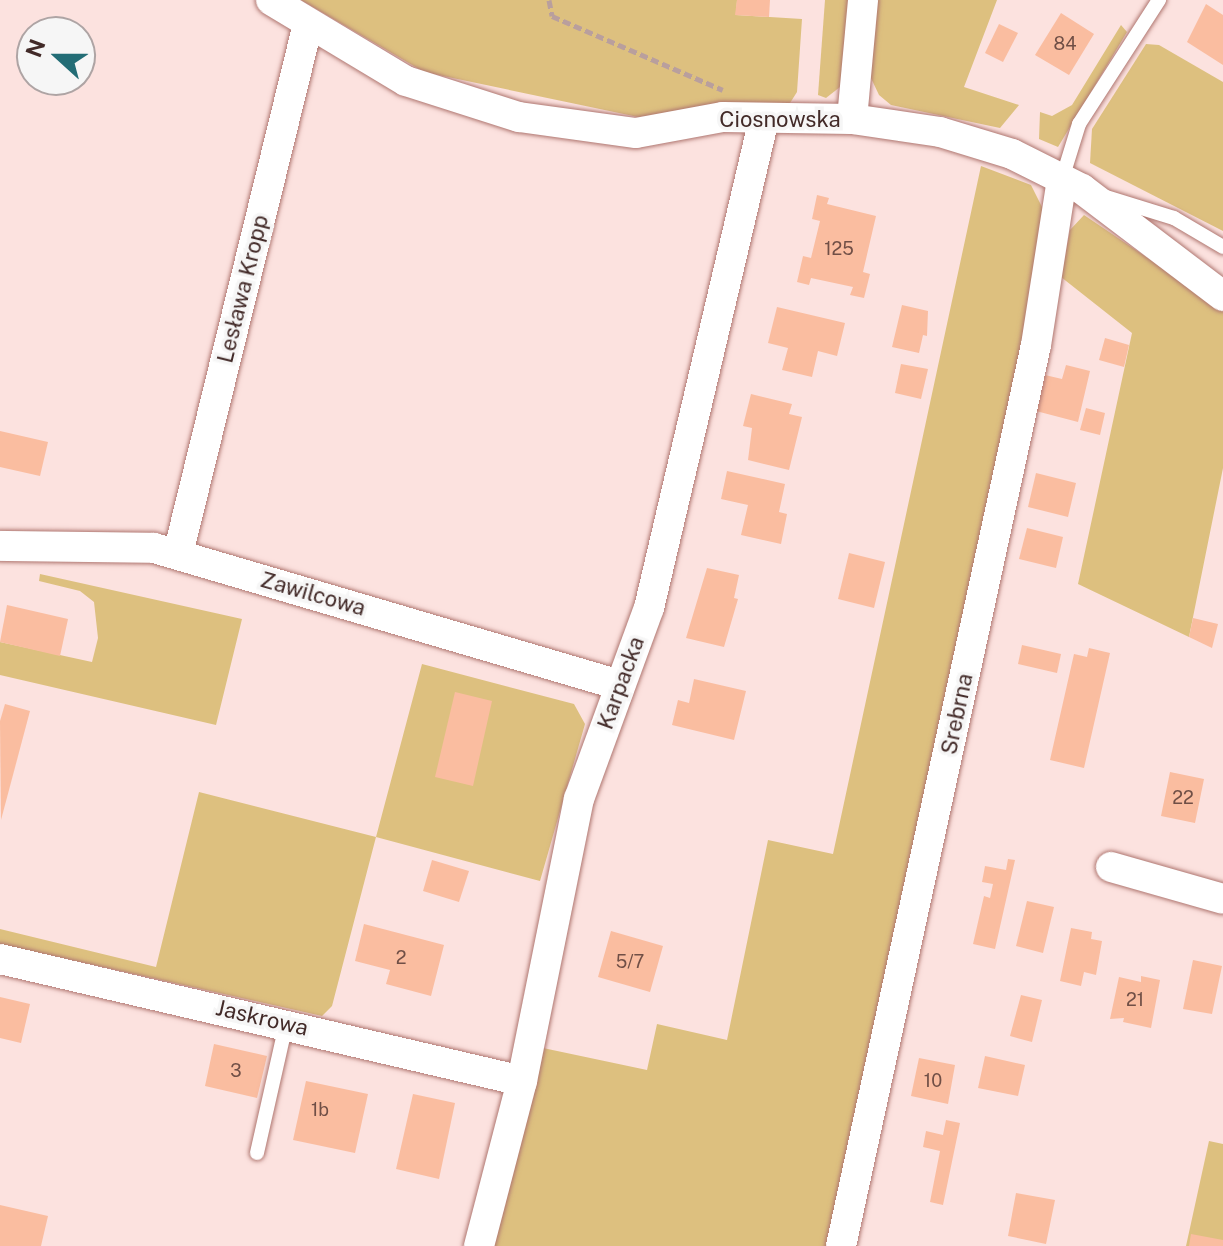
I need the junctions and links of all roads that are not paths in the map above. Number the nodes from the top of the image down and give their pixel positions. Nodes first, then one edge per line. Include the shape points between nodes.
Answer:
1 (271, 0) edge
2 (863, 0) edge
3 (1159, 0) edge
4 (308, 24) junction
5 (764, 119) junction
6 (852, 119) junction
7 (1072, 184) junction
8 (1223, 247) edge
9 (1223, 296) edge
10 (0, 546) edge
11 (178, 554) junction
12 (620, 685) junction
13 (1111, 867) dead end
14 (1223, 899) edge
15 (0, 959) edge
16 (286, 1023) junction
17 (522, 1081) junction
18 (257, 1153) dead end
19 (479, 1246) edge
20 (841, 1246) edge

1 - 4 street, Ciosnowska
2 - 6 street
3 - 7 lane via 1079,124
4 - 5 street, Ciosnowska via 406,81 519,117 636,133 723,117
4 - 11 street, Lesława Kropp
5 - 6 street, Ciosnowska
5 - 12 street, Karpacka via 649,608
6 - 7 street, Ciosnowska via 940,132 1012,154
7 - 8 lane via 1174,218
7 - 9 street, Ciosnowska
7 - 20 street, Srebrna
10 - 11 street, Zawilcowa via 154,548
11 - 12 street, Zawilcowa
12 - 17 street, Karpacka via 579,799
13 - 14 street
15 - 16 street, Jaskrowa
16 - 17 street, Jaskrowa
16 - 18 lane
17 - 19 street, Karpacka

